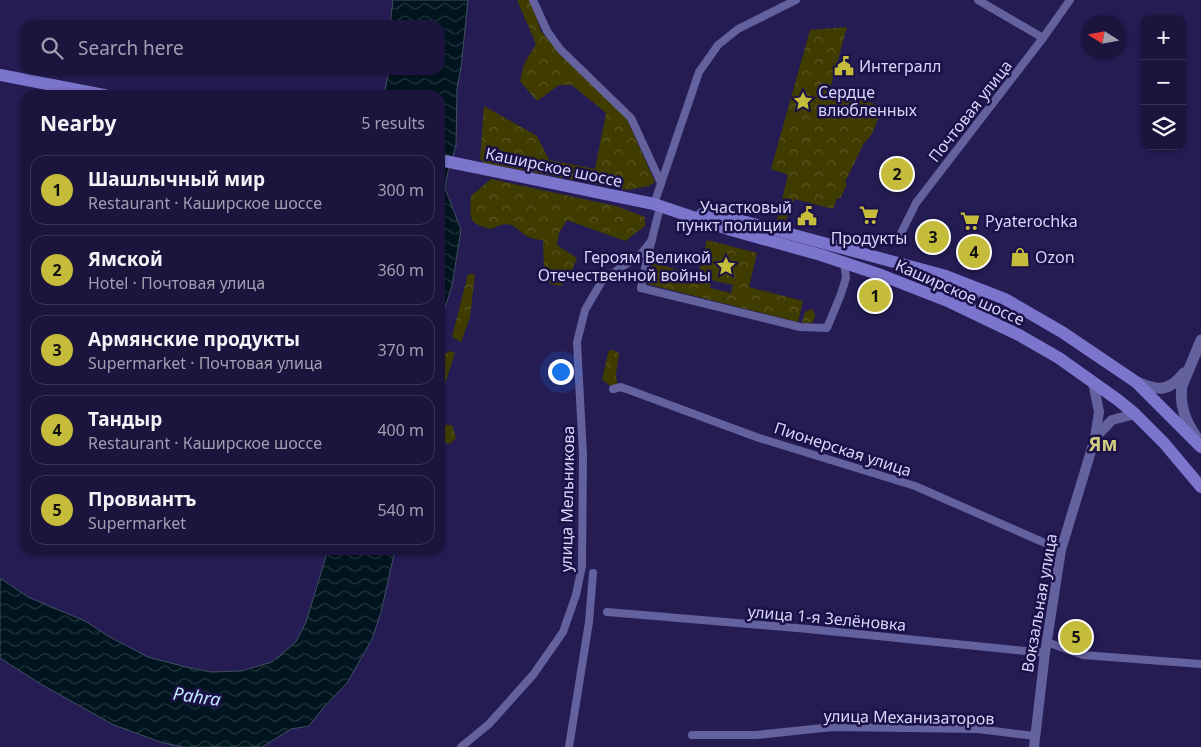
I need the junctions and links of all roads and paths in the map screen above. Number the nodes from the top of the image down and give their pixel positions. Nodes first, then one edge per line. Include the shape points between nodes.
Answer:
1 (533, 0) edge
2 (796, 0) edge
3 (978, 0) edge
4 (1070, 0) edge
5 (1043, 38) junction
6 (0, 75) edge
7 (78, 90) edge
8 (445, 161) edge
9 (661, 183) junction
10 (657, 206) junction
11 (652, 240) junction
12 (897, 241) dead end
13 (844, 262) junction
14 (988, 292) junction
15 (975, 314) junction
16 (1201, 342) edge
17 (1193, 359) junction
18 (1093, 382) junction
19 (1136, 382) junction
20 (613, 389) dead end
21 (1135, 414) junction
22 (1095, 438) junction
23 (1201, 445) edge
24 (1201, 487) edge
25 (1061, 550) junction
26 (593, 572) dead end
27 (607, 612) dead end
28 (1047, 642) junction
29 (1045, 653) junction
30 (1201, 664) edge
31 (692, 735) dead end
32 (1034, 742) edge
33 (462, 747) edge
34 (569, 747) edge

1 - 9 street via 547,31 560,49 631,118
2 - 9 street via 738,29 718,45 699,72
3 - 5 street
4 - 5 street, Почтовая улица
5 - 12 street, Почтовая улица via 916,203
6 - 7 main road
8 - 10 main road, Каширское шоссе
9 - 10 street
10 - 11 street
10 - 13 main road, Каширское шоссе
10 - 14 main road, Каширское шоссе via 731,218 828,243 946,276
11 - 13 street via 641,288 800,326 827,328 846,278
11 - 33 street, улица Мельникова via 642,252 602,281 585,310 577,342 583,455 582,566 563,632 533,675 489,724
13 - 15 main road, Каширское шоссе
14 - 15 main road via 971,295 970,306
14 - 19 main road, Каширское шоссе via 1062,332
15 - 18 main road, Каширское шоссе via 1059,358
16 - 17 main road
17 - 19 main road via 1178,380 1168,387 1159,389
17 - 23 main road via 1182,386 1182,403 1188,424
18 - 21 main road, Каширское шоссе
18 - 22 street, Вокзальная улица via 1099,412
19 - 23 main road, Каширское шоссе
20 - 25 street, Пионерская улица via 621,387 759,438 915,486
21 - 22 street, Вокзальная улица via 1112,420
21 - 24 main road, Каширское шоссе
22 - 25 street, Вокзальная улица
25 - 28 street, Вокзальная улица
26 - 34 street via 589,622
27 - 29 street, улица 1-я Зелёновка
28 - 29 street, Вокзальная улица
28 - 30 street via 1084,655
29 - 32 street, Вокзальная улица
31 - 32 street, улица Механизаторов via 756,735 833,726 978,730

